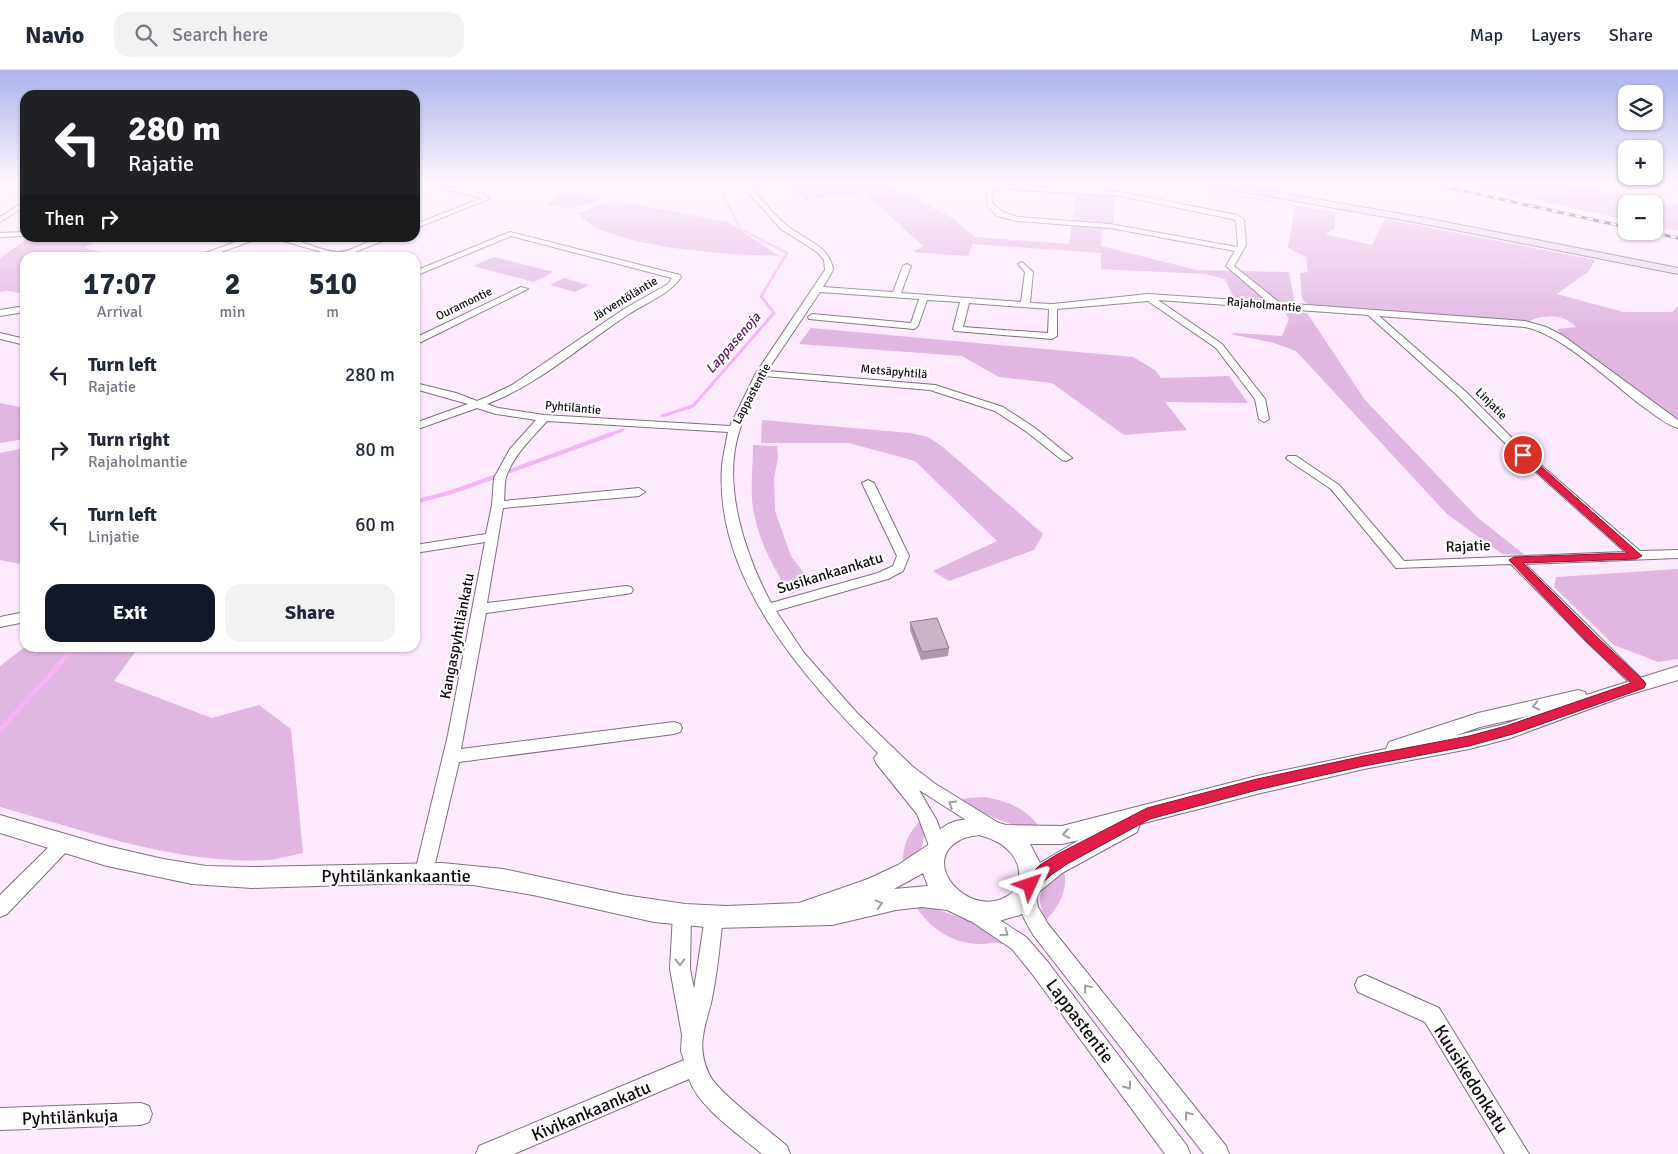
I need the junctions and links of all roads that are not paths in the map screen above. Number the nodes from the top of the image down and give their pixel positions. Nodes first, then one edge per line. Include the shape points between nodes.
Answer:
1 (795, 233) edge
2 (1149, 233) edge
3 (1241, 233) edge
4 (1486, 233) edge
5 (20, 234) edge
6 (0, 235) edge
7 (241, 242) edge
8 (290, 242) edge
9 (375, 242) edge
10 (1240, 250) junction
11 (212, 252) edge
12 (323, 252) edge
13 (347, 252) edge
14 (1022, 264) dead end
15 (907, 266) dead end
16 (1678, 271) edge
17 (420, 272) edge
18 (524, 289) dead end
19 (818, 289) junction
20 (896, 295) junction
21 (924, 297) junction
22 (1148, 297) junction
23 (965, 301) junction
24 (1024, 305) junction
25 (1278, 306) junction
26 (1053, 307) junction
27 (20, 310) edge
28 (0, 313) edge
29 (1371, 313) junction
30 (812, 316) dead end
31 (0, 336) edge
32 (420, 340) edge
33 (20, 341) edge
34 (761, 373) junction
35 (420, 387) edge
36 (477, 405) junction
37 (544, 418) junction
38 (1264, 419) dead end
39 (420, 425) edge
40 (1678, 425) edge
41 (734, 429) junction
42 (1066, 458) dead end
43 (1292, 458) dead end
44 (868, 483) dead end
45 (639, 492) dead end
46 (498, 505) junction
47 (492, 537) junction
48 (420, 547) edge
49 (1678, 554) edge
50 (1636, 556) junction
51 (1514, 560) junction
52 (626, 590) dead end
53 (478, 609) junction
54 (767, 609) junction
55 (20, 618) edge
56 (0, 622) edge
57 (1678, 673) edge
58 (1640, 684) junction
59 (852, 717) junction
60 (674, 728) dead end
61 (451, 756) junction
62 (1147, 814) junction
63 (0, 824) edge
64 (1000, 832) junction
65 (63, 844) junction
66 (936, 849) junction
67 (424, 872) junction
68 (1028, 888) junction
69 (958, 903) junction
70 (0, 908) edge
71 (796, 913) junction
72 (682, 914) junction
73 (714, 917) junction
74 (1365, 985) dead end
75 (692, 1035) junction
76 (695, 1066) junction
77 (141, 1114) dead end
78 (0, 1119) edge
79 (487, 1154) edge
80 (779, 1154) edge
81 (1179, 1154) edge
82 (1218, 1154) edge
83 (1518, 1154) edge

1 - 19 street, Lappastentie via 820,250 828,260 830,270
2 - 10 street
3 - 10 street
4 - 16 main road
5 - 6 street
7 - 11 street
8 - 12 street
9 - 13 street
10 - 25 street via 1230,266
14 - 24 street via 1030,272
15 - 20 street
17 - 36 street, Järventöläntie via 510,234 677,277 671,286 627,311 516,387
18 - 32 street, Ouramontie
19 - 20 street, Rajaholmantie
19 - 34 street, Lappastentie
20 - 21 street, Rajaholmantie
21 - 23 street, Rajaholmantie
21 - 30 street via 914,326
22 - 25 street, Rajaholmantie
22 - 26 street, Rajaholmantie
22 - 38 street via 1219,346 1260,399
23 - 24 street, Rajaholmantie
23 - 26 street via 958,329 1052,336
24 - 26 street, Rajaholmantie
25 - 29 street, Rajaholmantie
27 - 28 street
29 - 40 street, Rajaholmantie via 1542,328
29 - 50 street, Linjatie
31 - 33 street
34 - 41 street, Lappastentie
34 - 42 street, Metsäpyhtilä via 931,387 1000,409
35 - 36 street, Pyhtiläntie
36 - 37 street, Pyhtiläntie
36 - 39 street
37 - 41 street, Pyhtiläntie
37 - 46 street, Kangaspyhtilänkatu via 507,463 500,478
41 - 54 street, Lappastentie via 728,466 729,500 745,560
43 - 51 street, Rajatie via 1335,487 1401,564
44 - 54 street, Susikankaankatu via 903,556 898,568 883,576
45 - 46 street
46 - 47 street, Kangaspyhtilänkatu
47 - 48 street
47 - 53 street, Kangaspyhtilänkatu
49 - 50 street
50 - 51 street
51 - 58 street
52 - 53 street
53 - 61 street, Kangaspyhtilänkatu
54 - 59 street, Lappastentie via 799,657
55 - 56 street
57 - 58 street
58 - 62 street via 1508,731 1257,785
64 -> 59 street, Lappastentie via 906,771
59 - 66 street, Lappastentie via 920,804 934,832
60 - 61 street
61 - 67 street, Kangaspyhtilänkatu
62 -> 64 street via 1062,835
62 - 68 street via 1062,859
63 - 65 street, Pyhtilänkankaantie
64 - 66 street via 979,826 965,827 946,836
64 - 68 street via 1019,844 1028,857 1031,871
65 - 67 street, Pyhtilänkankaantie via 186,874 276,877
65 - 70 street
66 - 69 street via 935,876 941,889
66 - 71 street, Pyhtilänkankaantie via 920,865 891,881
67 - 72 street, Pyhtilänkankaantie via 490,876
68 - 69 street via 1020,901 1004,910 984,912
82 -> 68 street, Lappastentie via 1046,937 1029,911 1026,901
71 -> 69 street, Pyhtilänkankaantie via 832,914 918,896
69 -> 81 street, Lappastentie via 991,923 1024,950
71 - 73 street, Pyhtilänkankaantie
72 - 73 street, Pyhtilänkankaantie
72 -> 75 street via 680,970
73 - 75 street via 703,994
74 - 83 street, Kuusikedonkatu via 1432,1016
75 - 76 street
76 - 79 street, Kivikankaankatu
76 - 80 street via 708,1092
77 - 78 street, Pyhtilänkuja

